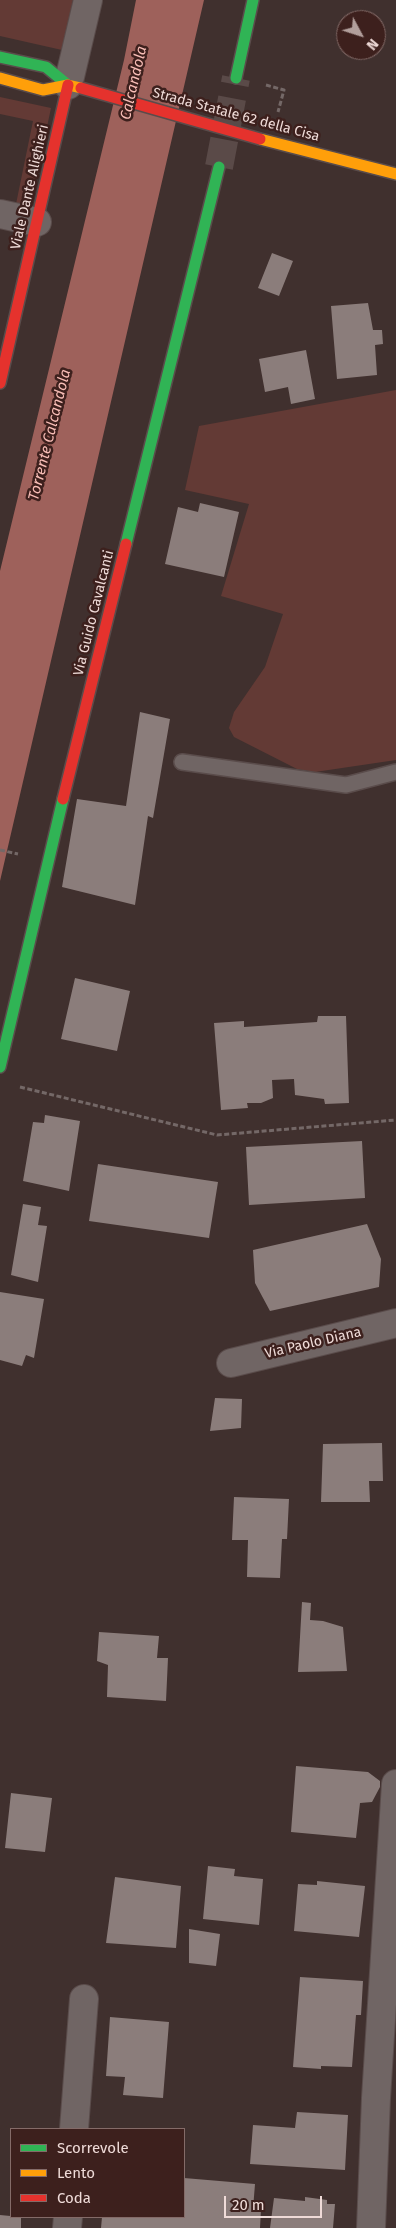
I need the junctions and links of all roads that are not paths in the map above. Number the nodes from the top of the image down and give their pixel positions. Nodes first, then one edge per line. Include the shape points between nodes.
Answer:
1 (88, 0) edge
2 (253, 0) edge
3 (0, 57) edge
4 (0, 78) edge
5 (236, 78) tunnel mouth
6 (75, 86) junction
7 (219, 167) tunnel mouth
8 (396, 174) edge
9 (0, 214) edge
10 (37, 222) junction
11 (0, 383) edge
12 (182, 762) dead end
13 (396, 772) edge
14 (0, 1067) edge
15 (396, 1323) edge
16 (231, 1363) dead end
17 (396, 1784) edge
18 (84, 1999) dead end
19 (386, 2098) edge
20 (74, 2128) edge
21 (372, 2228) edge

1 - 6 street
2 - 5 street
3 - 6 street, Strada Statale 62 della Cisa via 46,67
4 - 6 street, Strada Statale 62 della Cisa via 43,90
6 - 8 street, Strada Statale 62 della Cisa, bridge
6 - 10 street, Viale Dante Alighieri
7 - 14 street, Via Guido Cavalcanti
9 - 10 street
10 - 11 street, Viale Dante Alighieri
12 - 13 lane via 346,785
15 - 16 street, Via Paolo Diana
17 - 19 street
18 - 20 street
19 - 21 street

